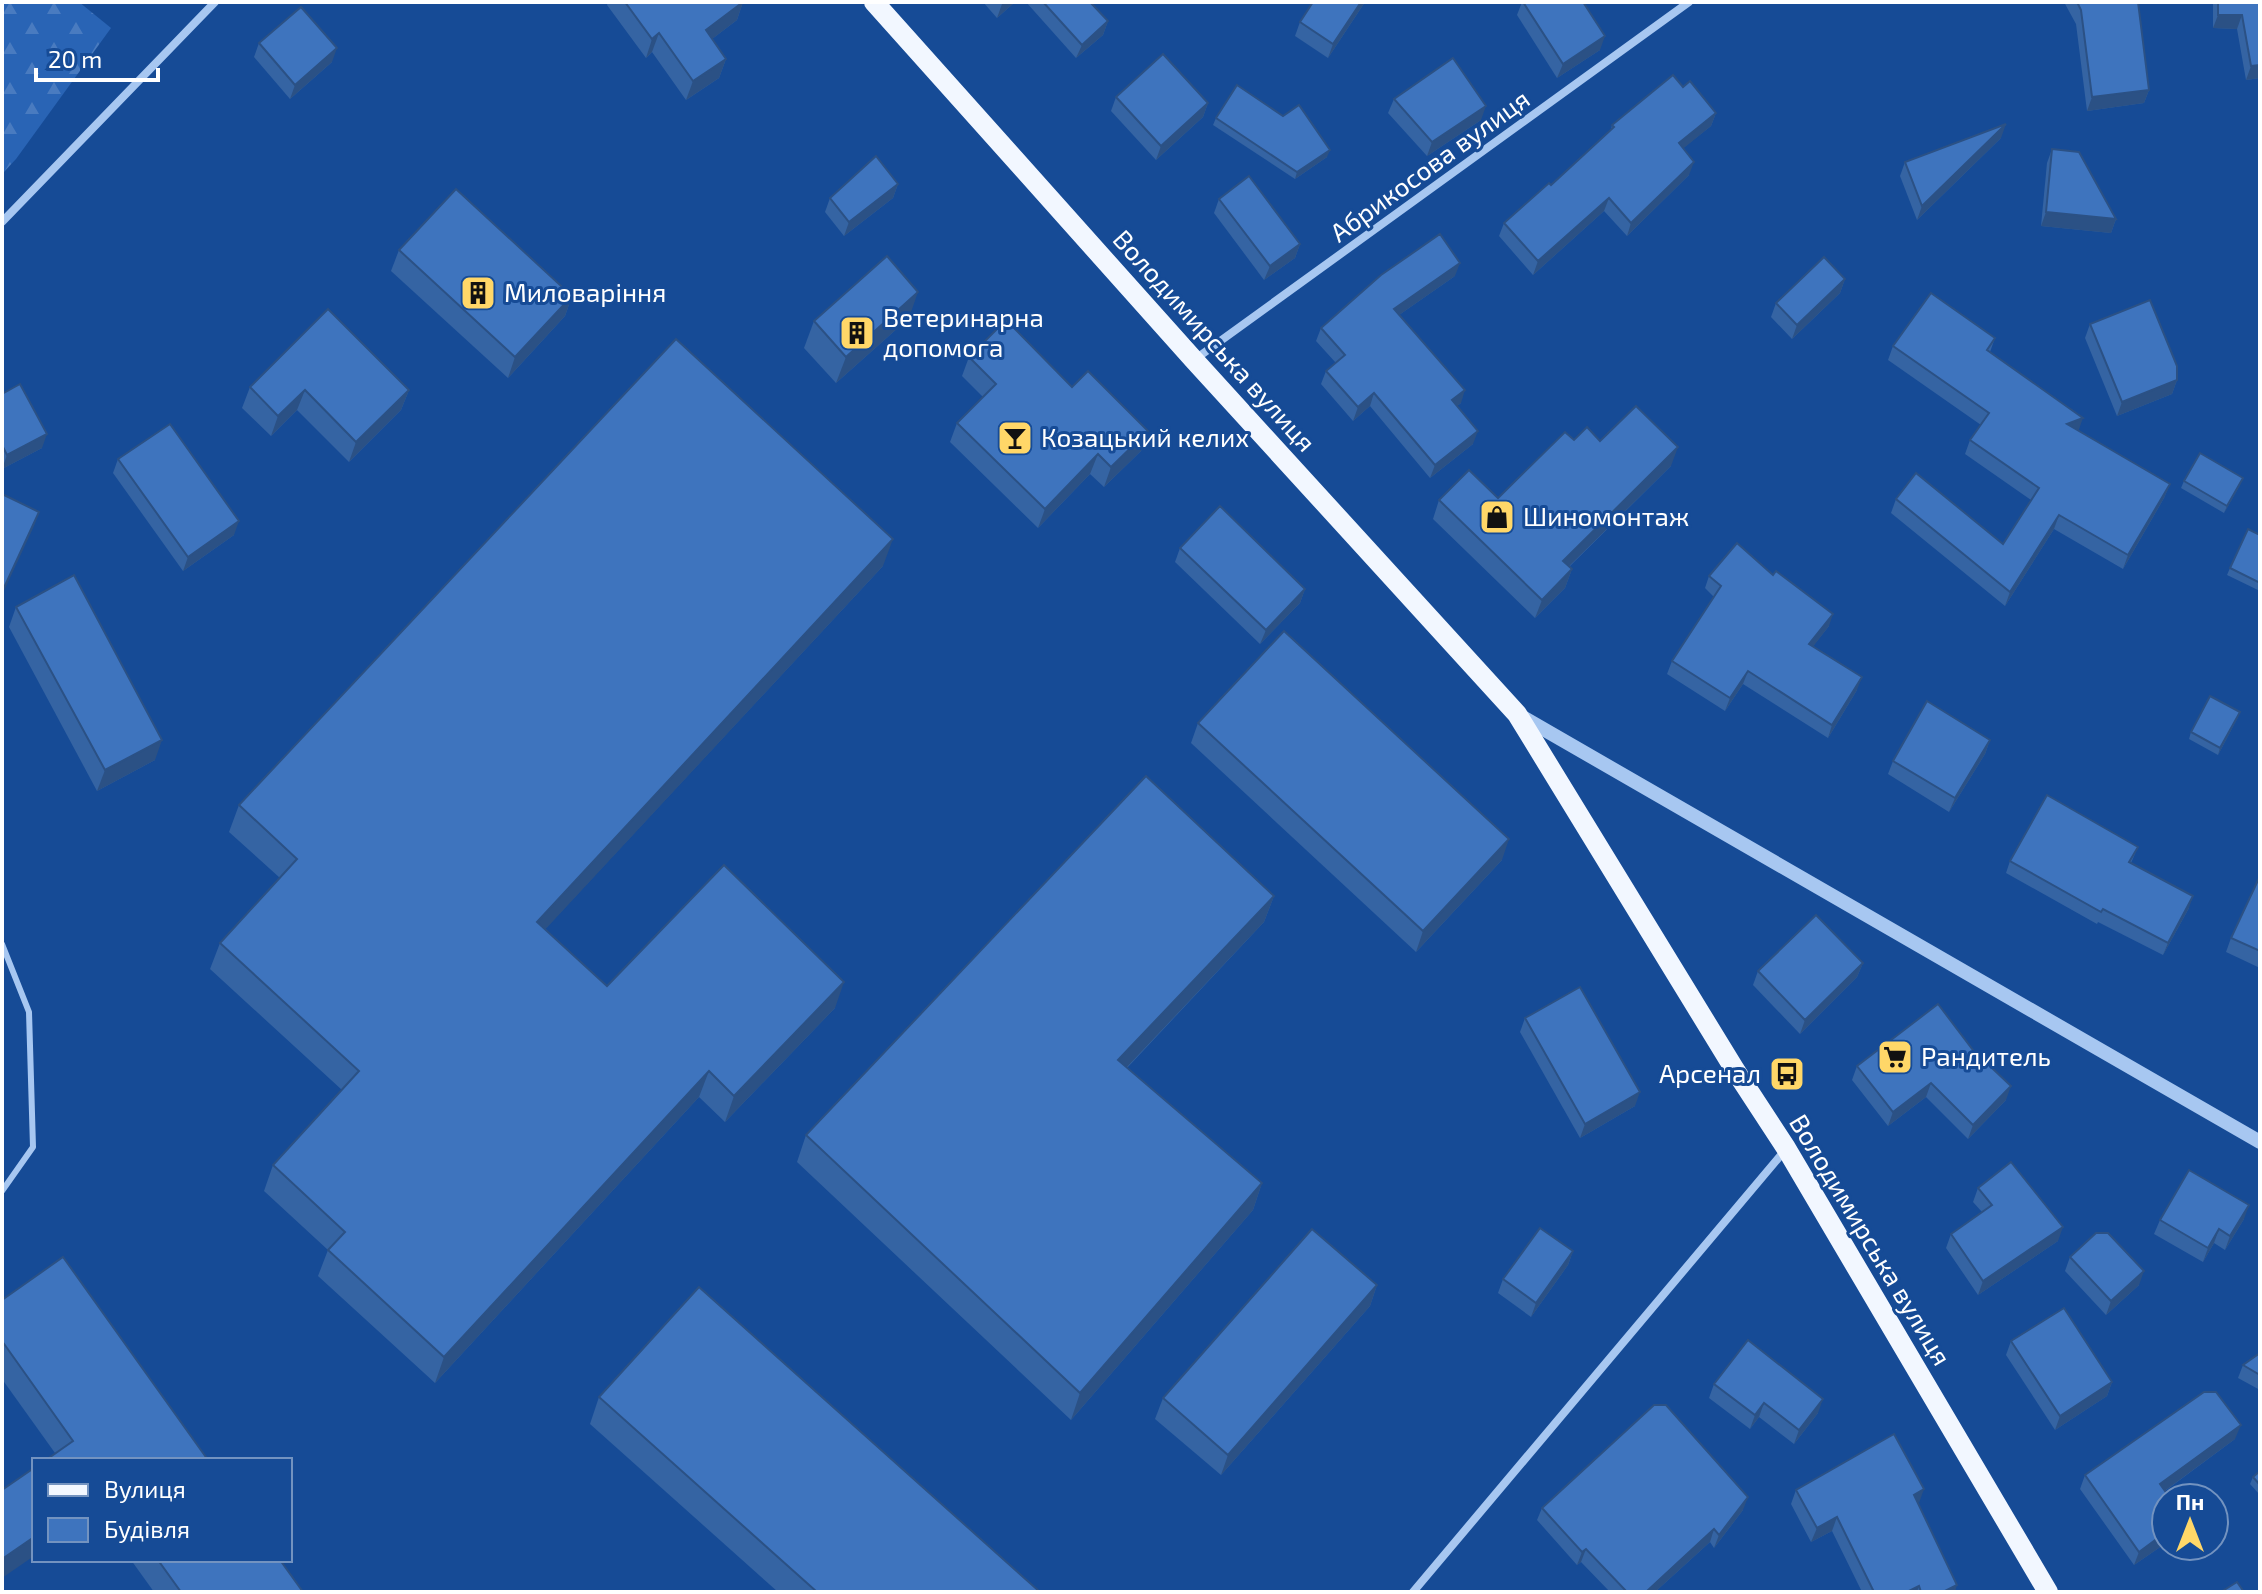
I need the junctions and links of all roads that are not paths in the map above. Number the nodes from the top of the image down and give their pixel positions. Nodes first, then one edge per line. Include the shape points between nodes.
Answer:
1 (215, 2) edge
2 (874, 2) edge
3 (1689, 2) edge
4 (2, 222) edge
5 (1194, 360) junction
6 (1517, 714) junction
7 (2, 944) edge
8 (2260, 1142) edge
9 (1786, 1148) junction
10 (2, 1191) edge
11 (1413, 1592) edge
12 (2048, 1592) edge

1 - 4 street
2 - 5 main road, Володимирська вулиця
3 - 5 street, Абрикосова вулиця
5 - 6 main road, Володимирська вулиця
6 - 8 street, Володимирська вулиця
6 - 9 main road, Володимирська вулиця
7 - 10 lane via 29,1012 33,1147
9 - 11 street
9 - 12 main road, Володимирська вулиця

